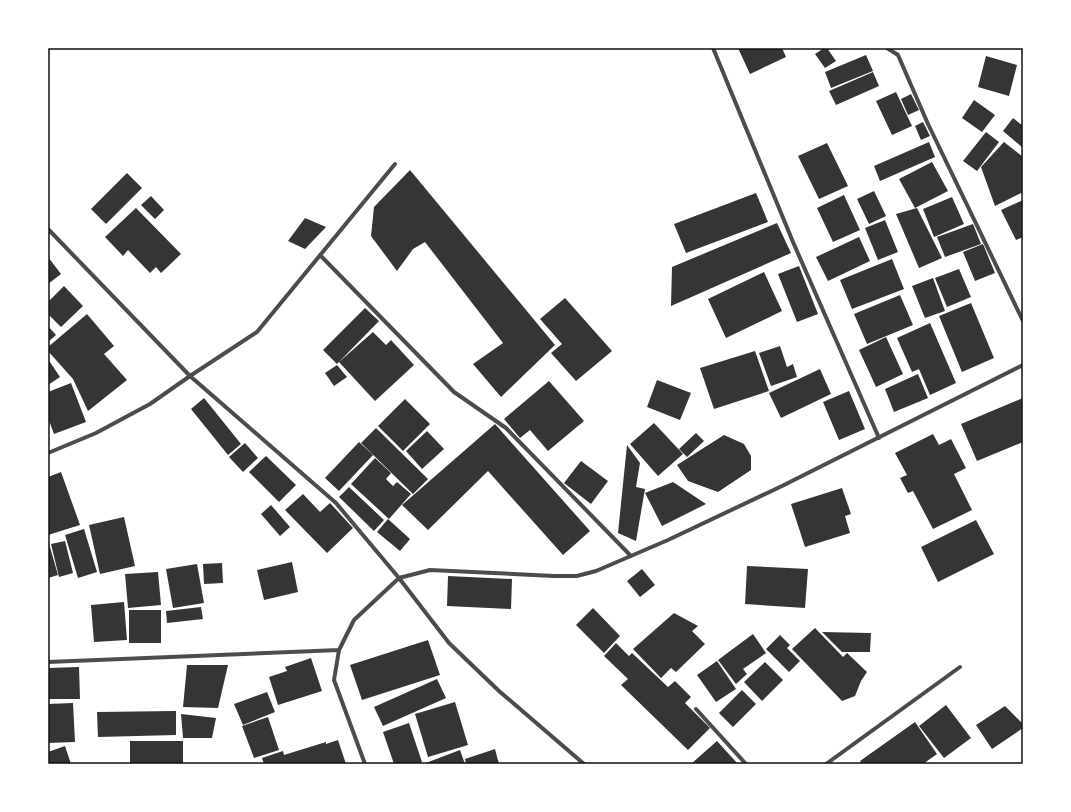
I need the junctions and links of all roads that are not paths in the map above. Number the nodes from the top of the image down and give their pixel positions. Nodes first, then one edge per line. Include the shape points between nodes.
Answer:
1 (713, 48) edge
2 (887, 48) edge
3 (395, 164) dead end
4 (48, 229) edge
5 (320, 255) junction
6 (1023, 321) edge
7 (1023, 365) edge
8 (190, 376) junction
9 (879, 438) junction
10 (48, 453) edge
11 (631, 556) junction
12 (399, 578) junction
13 (339, 650) junction
14 (48, 662) edge
15 (960, 667) dead end
16 (696, 710) dead end
17 (365, 764) edge
18 (584, 764) edge
19 (746, 764) edge
20 (826, 764) edge

1 - 9 street via 793,242
2 - 6 street via 898,55 928,124
3 - 5 street
4 - 8 street
5 - 8 street via 257,332
5 - 11 street via 454,392 506,428
7 - 9 street
8 - 10 street via 150,404 96,433
8 - 12 street via 336,503
9 - 11 street
11 - 12 street via 577,576 430,570
12 - 13 street via 354,620
12 - 18 street via 449,643 499,691
13 - 14 street
13 - 17 street via 334,680
15 - 20 street
16 - 19 street

